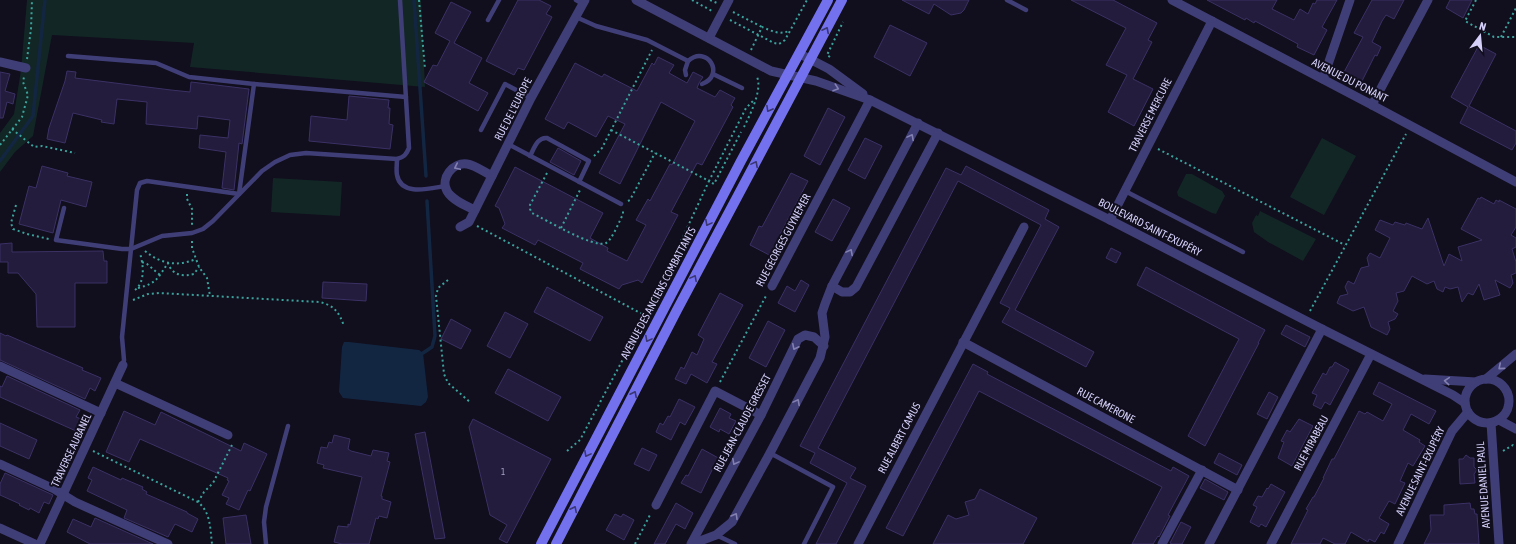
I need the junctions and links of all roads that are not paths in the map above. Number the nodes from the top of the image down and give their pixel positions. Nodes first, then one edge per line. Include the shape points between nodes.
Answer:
1 (400, 0) edge
2 (499, 0) edge
3 (636, 0) edge
4 (828, 0) edge
5 (842, 0) edge
6 (1007, 0) edge
7 (1172, 0) edge
8 (1350, 0) edge
9 (1428, 0) edge
10 (581, 1) edge
11 (725, 8) edge
12 (1026, 10) dead end
13 (576, 17) junction
14 (488, 20) dead end
15 (1212, 21) junction
16 (709, 38) junction
17 (800, 54) junction
18 (68, 56) dead end
19 (811, 60) junction
20 (688, 61) junction
21 (0, 62) edge
22 (26, 68) dead end
23 (713, 74) junction
24 (686, 75) dead end
25 (788, 75) junction
26 (802, 78) junction
27 (1323, 79) junction
28 (254, 84) junction
29 (702, 84) dead end
30 (742, 88) dead end
31 (406, 97) junction
32 (531, 98) junction
33 (870, 100) junction
34 (1372, 105) junction
35 (918, 123) junction
36 (481, 130) dead end
37 (938, 134) junction
38 (508, 144) junction
39 (530, 156) junction
40 (397, 159) junction
41 (492, 176) junction
42 (1516, 182) edge
43 (581, 183) junction
44 (445, 186) junction
45 (1125, 191) junction
46 (239, 194) junction
47 (621, 204) road end
48 (64, 208) dead end
49 (475, 210) junction
50 (1110, 220) junction
51 (460, 227) dead end
52 (1024, 227) dead end
53 (131, 249) junction
54 (1243, 252) dead end
55 (772, 286) road end
56 (832, 286) junction
57 (1322, 329) junction
58 (963, 342) junction
59 (824, 346) junction
60 (1371, 354) junction
61 (1516, 354) edge
62 (123, 365) joint
63 (0, 366) edge
64 (1418, 378) junction
65 (1486, 379) junction
66 (1476, 382) junction
67 (115, 383) junction
68 (1513, 400) edge
69 (1465, 403) junction
70 (1468, 412) junction
71 (101, 413) junction
72 (760, 415) junction
73 (1476, 420) junction
74 (1495, 422) junction
75 (288, 426) dead end
76 (1516, 429) edge
77 (1452, 431) junction
78 (228, 435) road end
79 (770, 453) junction
80 (0, 464) edge
81 (1202, 470) junction
82 (1238, 490) junction
83 (63, 495) junction
84 (656, 505) road end
85 (704, 519) junction
86 (0, 528) edge
87 (716, 535) junction
88 (35, 544) edge
89 (40, 544) edge
90 (168, 544) edge
91 (266, 544) edge
92 (541, 544) edge
93 (556, 544) edge
94 (691, 544) edge
95 (735, 544) edge
96 (804, 544) edge
97 (858, 544) edge
98 (1162, 544) edge
99 (1209, 544) edge
100 (1271, 544) edge
101 (1398, 544) edge
102 (1499, 544) edge

1 - 31 lane
2 - 14 lane
3 - 16 street, BOULEVARD SAINT-EXUPÉRY
4 - 17 main road, AVENUE DES ANCIENS COMBATTANTS
19 -> 5 main road
6 - 12 lane
7 - 15 street, AVENUE DU PONANT
8 - 27 street
9 - 34 street
10 - 13 street, RUE DE L'EUROPE
11 - 16 street
13 - 20 lane via 596,26 647,40
13 - 32 street, RUE DE L'EUROPE
15 - 27 street, AVENUE DU PONANT
15 - 45 street, TRAVERSE MERCURE
16 - 25 street, BOULEVARD SAINT-EXUPÉRY via 771,71
17 - 19 street, BOULEVARD SAINT-EXUPÉRY
17 - 25 main road, AVENUE DES ANCIENS COMBATTANTS
18 - 28 lane via 156,63 189,77
19 - 26 main road
19 - 33 street, BOULEVARD SAINT-EXUPÉRY via 834,72
20 - 23 lane via 696,56 705,57 714,67
20 - 24 lane
21 - 22 street
23 - 29 lane
23 - 30 lane
25 - 26 street, BOULEVARD SAINT-EXUPÉRY
25 -> 92 main road, AVENUE DES ANCIENS COMBATTANTS
26 -> 33 street, BOULEVARD SAINT-EXUPÉRY
93 -> 26 main road via 677,310
27 - 34 street, AVENUE DU PONANT
28 - 31 lane
28 - 46 lane
31 - 40 lane via 409,148 407,154
32 - 36 lane via 505,84
32 - 38 street, RUE DE L'EUROPE
33 - 35 street, BOULEVARD SAINT-EXUPÉRY
33 - 55 street, RUE GEORGES GUYNEMER
34 - 42 street, AVENUE DU PONANT
35 - 37 street, BOULEVARD SAINT-EXUPÉRY
56 -> 35 street
37 - 50 street, BOULEVARD SAINT-EXUPÉRY
37 - 56 street via 856,287 850,292 842,292
38 - 39 lane
38 - 41 street, RUE DE L'EUROPE
39 - 43 lane
39 - 43 lane via 539,139 547,138 589,161
40 - 44 lane via 397,176 399,182 406,187 425,189
40 - 46 lane via 306,153 290,155 262,171
41 -> 44 street via 470,165 458,165 448,173
41 - 49 street, RUE DE L'EUROPE
43 - 47 lane
44 - 49 street via 452,197
45 - 50 street, TRAVERSE MERCURE
45 - 54 lane
46 - 53 lane via 203,229 192,233 162,236
46 - 53 lane via 147,181 140,183 137,190
48 - 53 lane via 56,240
49 - 51 street, RUE DE L'EUROPE via 469,222
50 - 57 street, BOULEVARD SAINT-EXUPÉRY
52 - 58 street, RUE ALBERT CAMUS
53 - 62 lane via 122,344
56 - 59 street via 822,313
57 - 60 street, BOULEVARD SAINT-EXUPÉRY
57 - 82 street
58 - 81 street, RUE CAMERONE
58 - 97 street, RUE ALBERT CAMUS
59 -> 72 street, RUE JEAN-CLAUDE GRESSET via 814,337 805,335 798,340
79 -> 59 street
60 - 64 street, BOULEVARD SAINT-EXUPÉRY
60 - 100 street, RUE MIRABEAU
61 -> 65 street
62 - 67 street, TRAVERSE AUBANEL
63 - 71 street
66 -> 64 street
64 - 69 street, BOULEVARD SAINT-EXUPÉRY
65 - 66 street
65 - 68 street via 1500,383
66 - 69 street via 1468,391
67 - 71 street, TRAVERSE AUBANEL
67 - 78 street
68 - 74 street via 1507,413
69 - 70 street
70 - 73 street
70 - 77 street, AVENUE SAINT-EXUPÉRY
71 - 83 street, TRAVERSE AUBANEL
72 - 84 street via 715,391
72 -> 85 street, RUE JEAN-CLAUDE GRESSET
73 - 74 street via 1485,424
73 - 77 street
74 - 76 street
74 - 102 street, AVENUE DANIEL PAUL via 1493,456
75 - 91 lane via 266,507
77 - 101 street, AVENUE SAINT-EXUPÉRY
87 -> 79 street via 732,522
79 - 96 lane via 833,487
80 - 83 street
81 - 82 street, RUE CAMERONE
81 - 98 street
82 - 99 street
83 - 89 street, TRAVERSE AUBANEL
83 - 90 street
85 - 87 street via 706,526
85 - 94 street, RUE JEAN-CLAUDE GRESSET
86 - 88 street
87 - 94 street
87 - 95 lane

